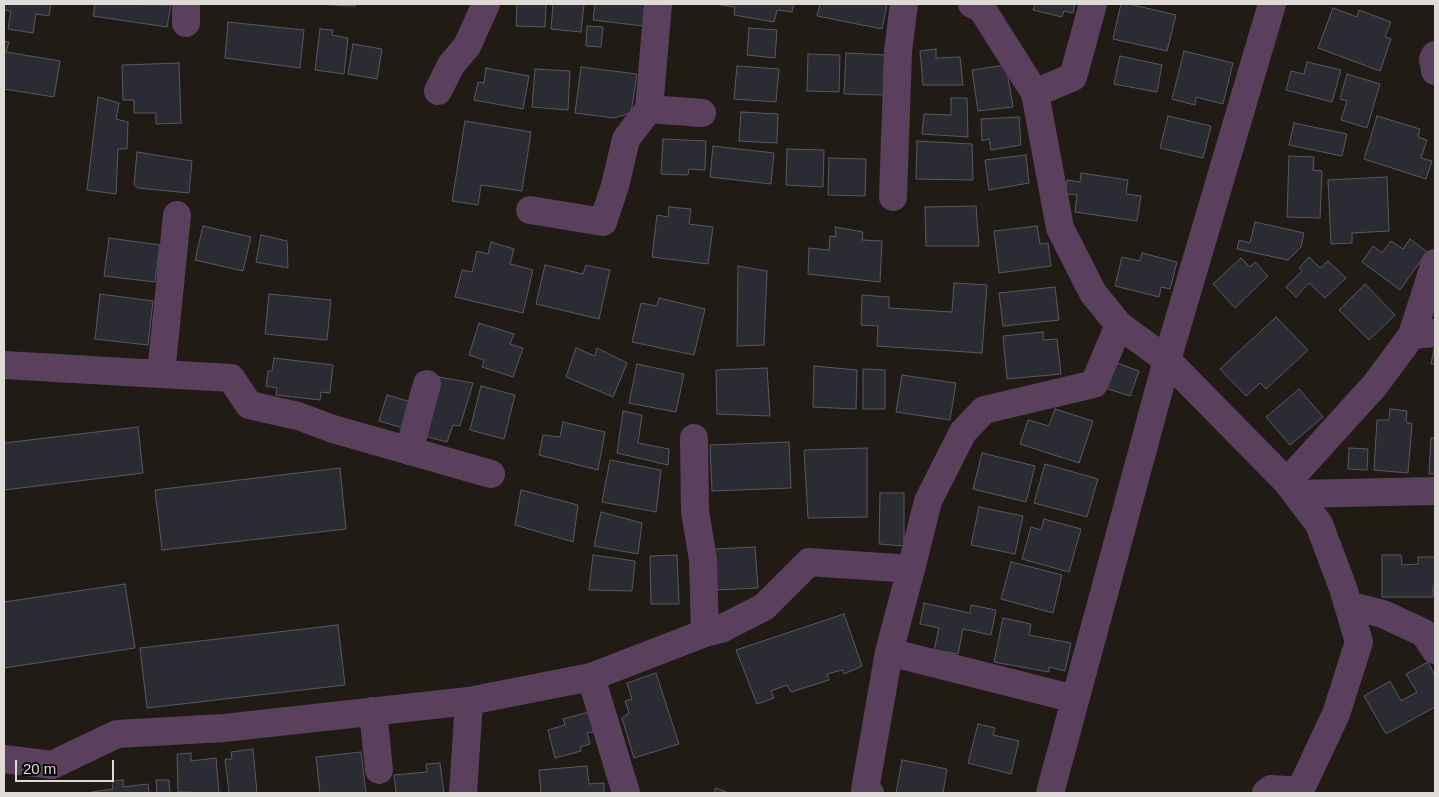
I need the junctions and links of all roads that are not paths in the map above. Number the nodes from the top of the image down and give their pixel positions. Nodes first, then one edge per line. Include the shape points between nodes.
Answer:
1 (486, 4) edge
2 (658, 4) edge
3 (904, 4) edge
4 (972, 4) edge
5 (1093, 4) edge
6 (1272, 4) edge
7 (1435, 55) edge
8 (1435, 71) edge
9 (438, 91) dead end
10 (1035, 93) junction
11 (649, 109) junction
12 (702, 113) dead end
13 (893, 197) dead end
14 (530, 210) dead end
15 (177, 215) dead end
16 (1435, 263) edge
17 (1119, 324) junction
18 (1424, 334) edge
19 (1167, 360) junction
20 (4, 365) edge
21 (161, 374) junction
22 (427, 384) dead end
23 (694, 438) dead end
24 (410, 451) junction
25 (491, 474) dead end
26 (1291, 488) junction
27 (1435, 491) edge
28 (912, 569) junction
29 (1348, 605) junction
30 (706, 633) junction
31 (1435, 650) edge
32 (889, 652) junction
33 (591, 677) junction
34 (1075, 699) junction
35 (469, 702) junction
36 (373, 712) junction
37 (4, 759) edge
38 (378, 770) dead end
39 (1299, 792) edge
40 (463, 793) edge
41 (626, 793) edge
42 (870, 793) edge
43 (1050, 793) edge
44 (1266, 793) edge

1 - 9 street via 467,46
2 - 11 street
3 - 13 street via 898,51
4 - 10 street via 982,10
5 - 10 street via 1073,77
6 - 19 street
7 - 8 street
10 - 17 street via 1060,228 1092,293
11 - 12 street
11 - 14 street via 626,138 603,222
15 - 21 street
16 - 18 street
17 - 19 street
17 - 28 street via 1094,384 984,410 963,432 928,500
18 - 26 street via 1376,385
19 - 26 street
19 - 34 street
20 - 21 street
21 - 24 street via 231,378 249,405 298,416
22 - 24 street
23 - 30 street via 695,511 703,560
24 - 25 street
26 - 27 street
26 - 29 street via 1319,524
28 - 30 street via 809,562 764,607
28 - 32 street
29 - 31 street via 1383,614 1424,634
29 - 39 street via 1359,642 1336,714
30 - 33 street
32 - 34 street
32 - 42 street via 865,790
33 - 35 street
33 - 41 street
34 - 43 street
35 - 36 street
35 - 40 street
36 - 37 street via 224,728 117,734 52,765
36 - 38 street
39 - 44 street via 1272,790

